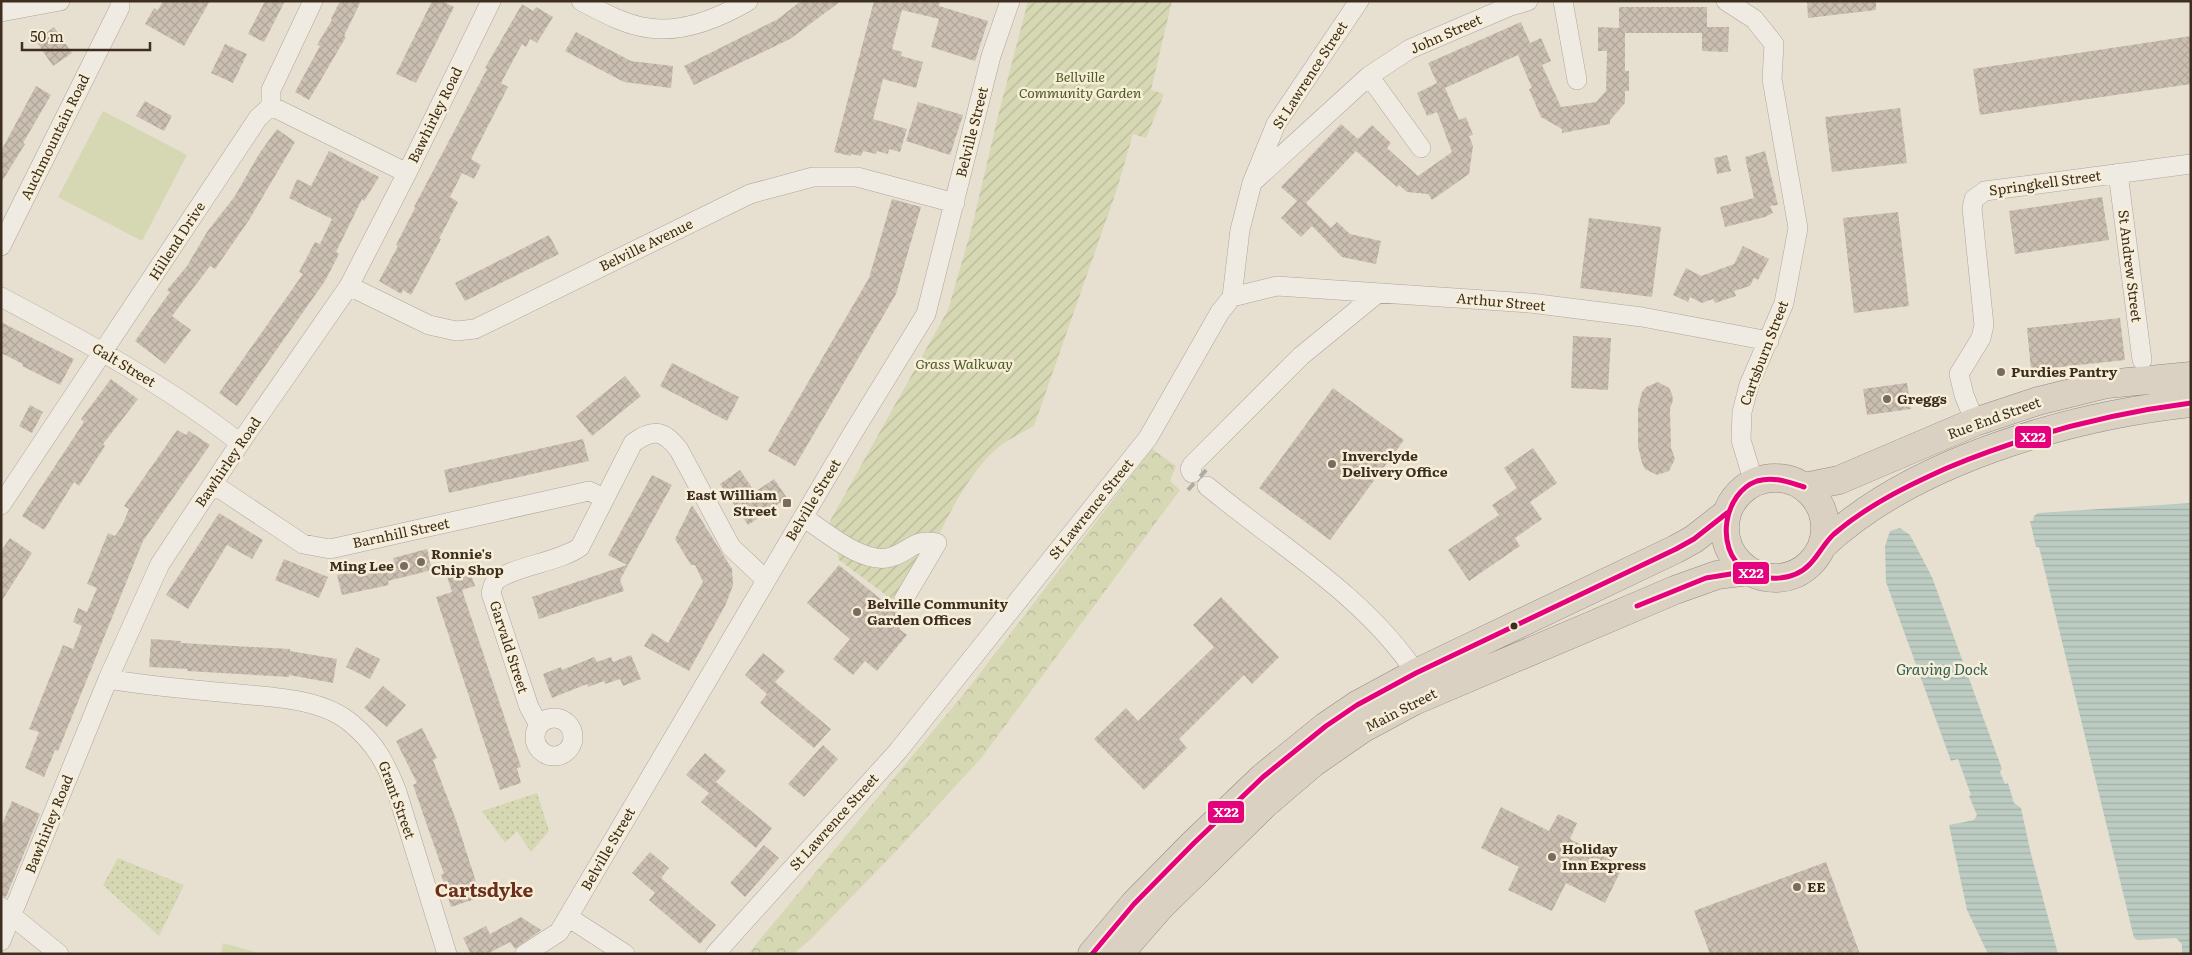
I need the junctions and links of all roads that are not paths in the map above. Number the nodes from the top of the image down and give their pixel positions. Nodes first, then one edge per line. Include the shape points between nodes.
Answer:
1 (60, 1) edge
2 (120, 1) edge
3 (314, 1) edge
4 (491, 1) edge
5 (581, 1) edge
6 (748, 1) edge
7 (1010, 1) edge
8 (1359, 1) edge
9 (1528, 1) edge
10 (1563, 1) edge
11 (1726, 1) edge
12 (1, 12) edge
13 (1369, 76) junction
14 (1577, 80) dead end
15 (271, 106) junction
16 (1422, 148) dead end
17 (2191, 164) edge
18 (2118, 173) junction
19 (407, 174) junction
20 (1252, 183) junction
21 (955, 203) junction
22 (1, 246) edge
23 (349, 286) junction
24 (1378, 293) junction
25 (1, 297) edge
26 (1232, 297) junction
27 (1769, 341) junction
28 (104, 351) junction
29 (2142, 360) dead end
30 (2191, 376) edge
31 (2191, 403) edge
32 (1975, 422) junction
33 (240, 443) junction
34 (1192, 473) dead end
35 (1754, 483) junction
36 (213, 484) junction
37 (1207, 486) dead end
38 (1804, 487) junction
39 (604, 498) junction
40 (1, 506) edge
41 (1727, 513) junction
42 (803, 517) junction
43 (1822, 546) junction
44 (1749, 571) junction
45 (766, 580) junction
46 (904, 599) dead end
47 (1416, 673) junction
48 (108, 679) junction
49 (539, 725) dead end
50 (7, 911) edge
51 (568, 917) junction
52 (1, 941) edge
53 (59, 954) edge
54 (447, 954) edge
55 (525, 954) edge
56 (625, 954) edge
57 (715, 954) edge
58 (1092, 954) edge
59 (1119, 954) edge

1 - 12 street
2 - 22 street, Auchmountain Road
3 - 15 street via 271,90
4 - 19 street, Bawhirley Road
5 - 6 street via 612,18 649,28 681,28 729,12
7 - 21 street, Belville Street via 991,56
8 - 20 street, St Lawrence Street via 1276,124
9 - 13 street, John Street via 1410,49
10 - 14 street
11 - 27 street, Cartsburn Street via 1754,20 1774,44 1772,79 1798,228 1784,303
13 - 16 street
13 - 20 street, John Street
15 - 19 street
15 - 28 street, Hillend Drive via 258,118
17 - 18 street, Springkell Street
18 - 29 street, St Andrew Street
18 - 32 street, Springkell Street via 1985,191 1974,199 1972,208 1984,325 1981,338 1959,374
19 - 23 street, Bawhirley Road
20 - 26 street, St Lawrence Street via 1240,230
21 - 23 street, Belville Avenue via 858,177 813,178 750,194 475,329 456,331 429,325
21 - 42 street, Belville Street via 926,314
23 - 33 street, Bawhirley Road
24 - 26 street, Arthur Street via 1277,286
24 - 27 street, Arthur Street via 1530,303 1636,316
24 - 34 street via 1301,356 1192,466
25 - 28 street, Galt Street
26 - 57 street, St Lawrence Street via 1220,312 1148,438 898,752
27 - 35 street, Cartsburn Street via 1749,385 1742,412 1742,440
28 - 33 street, Galt Street via 204,415
28 - 40 street, Hillend Drive
30 - 32 highway, Rue End Street via 2107,384 2038,401
31 - 43 highway, Rue End Street via 2084,420 1976,455 1864,511
32 - 38 highway, Rue End Street via 1839,480
33 - 36 street, Bawhirley Road
35 - 38 highway via 1777,478
35 - 41 highway via 1736,497
36 - 39 street, Barnhill Street via 303,544 330,549 589,491
36 - 48 street, Bawhirley Road via 160,564
37 - 47 street via 1339,589 1388,636
38 - 43 highway via 1817,500 1824,518
39 - 45 street, Garvald Street via 633,444 646,434 657,432 671,439 731,547
39 - 49 street, Garvald Street via 580,547 570,554 505,574 495,582 490,593 529,707
41 - 44 highway via 1725,532 1729,550
41 - 47 highway, Main Street via 1676,549
42 - 45 street, Belville Street
42 - 46 street via 871,559 891,557 925,540 937,542
43 - 44 highway via 1812,563 1796,574 1777,579
44 - 59 highway, Main Street via 1712,577 1675,590 1414,701 1362,729 1265,804 1160,907
45 - 51 street, Belville Street
47 - 58 highway, Main Street via 1342,715 1263,777 1155,881
48 - 50 street, Bawhirley Road
48 - 54 street, Grant Street via 278,698 323,707 351,722 378,750 387,766
50 - 52 street, Bawhirley Road
50 - 53 street
51 - 55 street, Belville Street via 559,932
51 - 56 street

